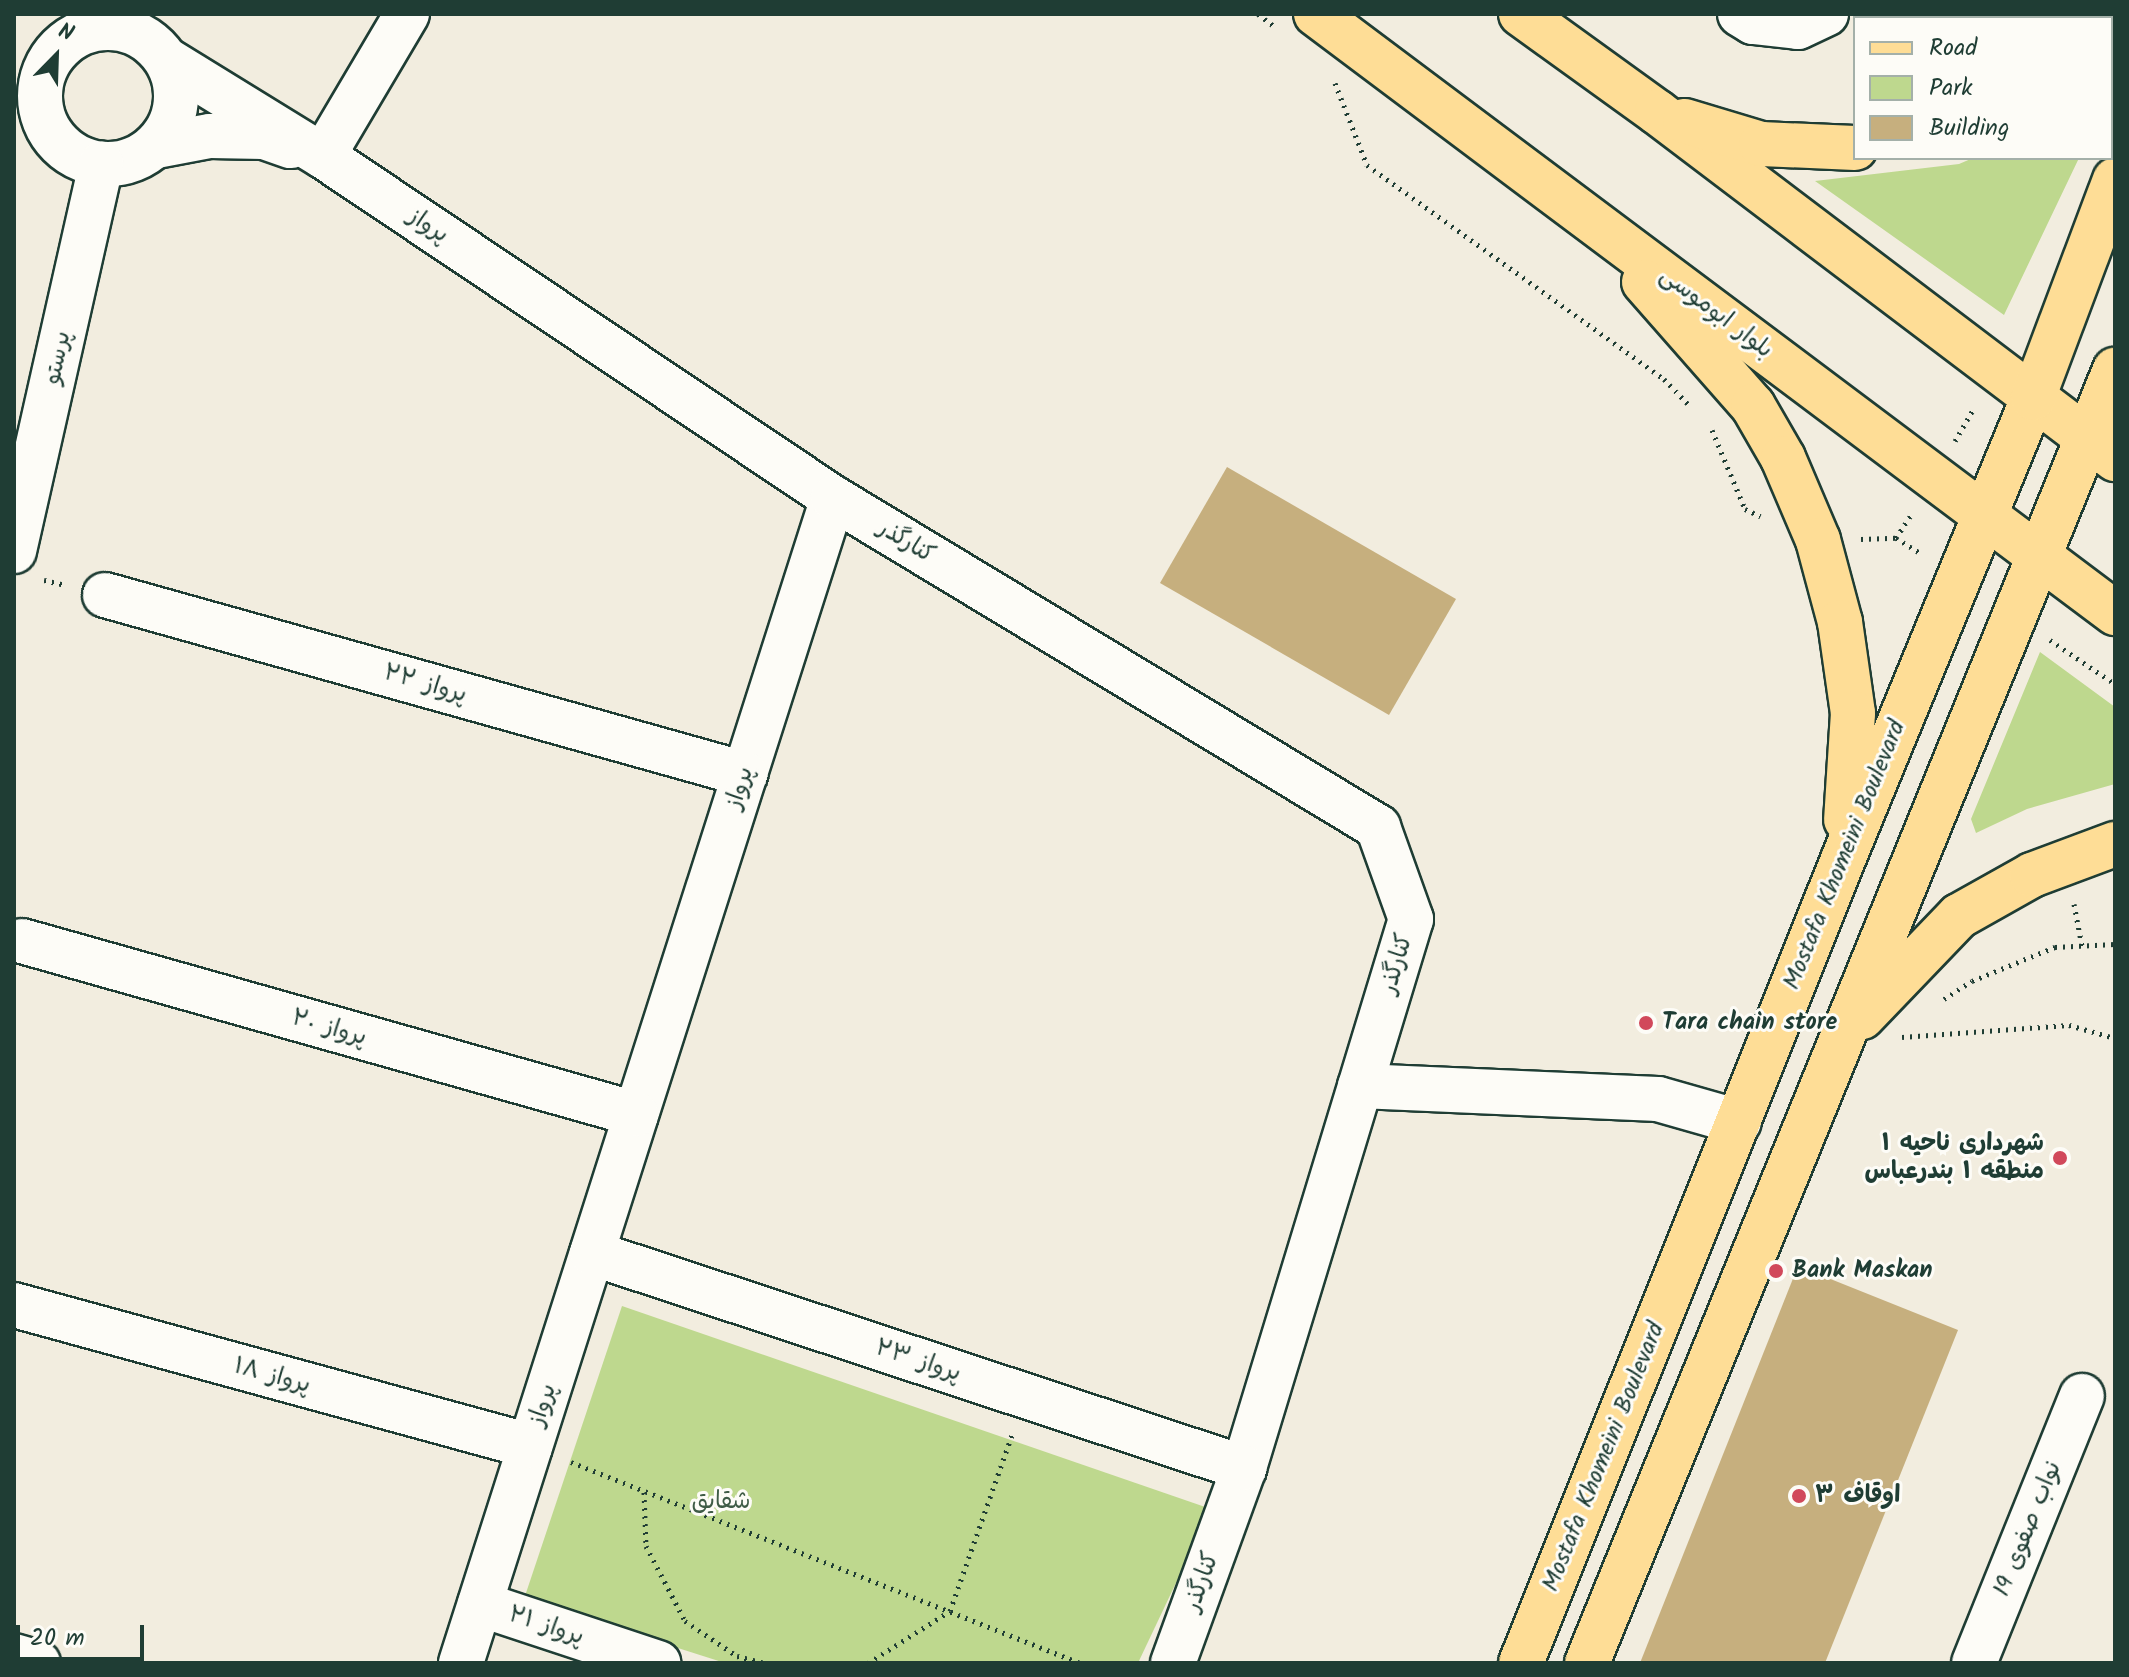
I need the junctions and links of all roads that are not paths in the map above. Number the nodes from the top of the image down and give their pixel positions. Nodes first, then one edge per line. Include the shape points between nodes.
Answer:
1 (407, 14) edge
2 (1316, 14) edge
3 (1521, 14) edge
4 (1740, 14) edge
5 (1826, 14) edge
6 (88, 21) edge
7 (167, 60) junction
8 (27, 76) edge
9 (1657, 112) junction
10 (156, 146) junction
11 (1853, 148) edge
12 (323, 156) junction
13 (101, 164) junction
14 (2115, 180) edge
15 (1581, 211) junction
16 (2115, 370) edge
17 (2033, 398) junction
18 (2102, 449) edge
19 (23, 481) edge
20 (833, 498) junction
21 (1983, 515) junction
22 (14, 551) edge
23 (2039, 557) junction
24 (105, 595) dead end
25 (2115, 613) edge
26 (745, 774) junction
27 (2115, 844) edge
28 (1844, 857) junction
29 (22, 941) dead end
30 (1847, 1033) junction
31 (1360, 1086) junction
32 (636, 1114) junction
33 (1739, 1122) junction
34 (592, 1253) junction
35 (14, 1305) edge
36 (2082, 1396) dead end
37 (530, 1446) junction
38 (1244, 1468) junction
39 (480, 1604) junction
40 (14, 1656) edge
41 (38, 1663) edge
42 (461, 1663) edge
43 (658, 1663) edge
44 (1173, 1663) edge
45 (1521, 1663) edge
46 (1587, 1663) edge
47 (1974, 1663) edge

1 - 12 street
2 - 15 main road, بلوار ابوموسی
3 - 9 main road
4 - 5 street via 1753,22 1798,27
6 - 7 street via 138,34
6 - 8 street via 45,68
7 - 10 street via 177,90 173,120
7 - 12 street
8 - 13 street via 46,125 68,152
9 - 11 main road via 1761,144
9 - 17 main road
10 - 12 street via 210,136 264,137
10 - 13 street via 130,161
12 - 20 street, پرواز
13 - 19 street, پرستو
14 - 17 main road, Mostafa Khomeini Boulevard
15 - 21 main road, بلوار ابوموسی
15 - 28 main road via 1753,406 1783,458 1818,540 1840,622 1853,713
16 - 18 main road
17 - 18 main road
17 - 21 main road, Mostafa Khomeini Boulevard
18 - 23 main road
19 - 22 street, پرستو
20 - 26 street, پرواز
20 - 31 street, کنارگذر via 1378,827 1411,919
21 - 23 main road, بلوار ابوموسی
21 - 28 main road, Mostafa Khomeini Boulevard
23 - 25 main road, بلوار ابوموسی
23 - 30 main road
24 - 26 street, پرواز ۲۲
26 - 32 street, پرواز
27 - 30 main road via 2032,875 1959,916
28 - 33 main road, Mostafa Khomeini Boulevard
29 - 32 street, پرواز ۲۰
30 - 46 main road
31 - 33 street via 1658,1099
31 - 38 street, کنارگذر
32 - 34 street, پرواز
33 - 45 main road, Mostafa Khomeini Boulevard
34 - 37 street, پرواز
34 - 38 street, پرواز ۲۳
35 - 37 street, پرواز ۱۸
36 - 47 street, نواب صفوی 19
37 - 39 street, پرواز
38 - 44 street, کنارگذر
39 - 42 street, پرواز
39 - 43 street, پرواز ۲۱
40 - 41 street

